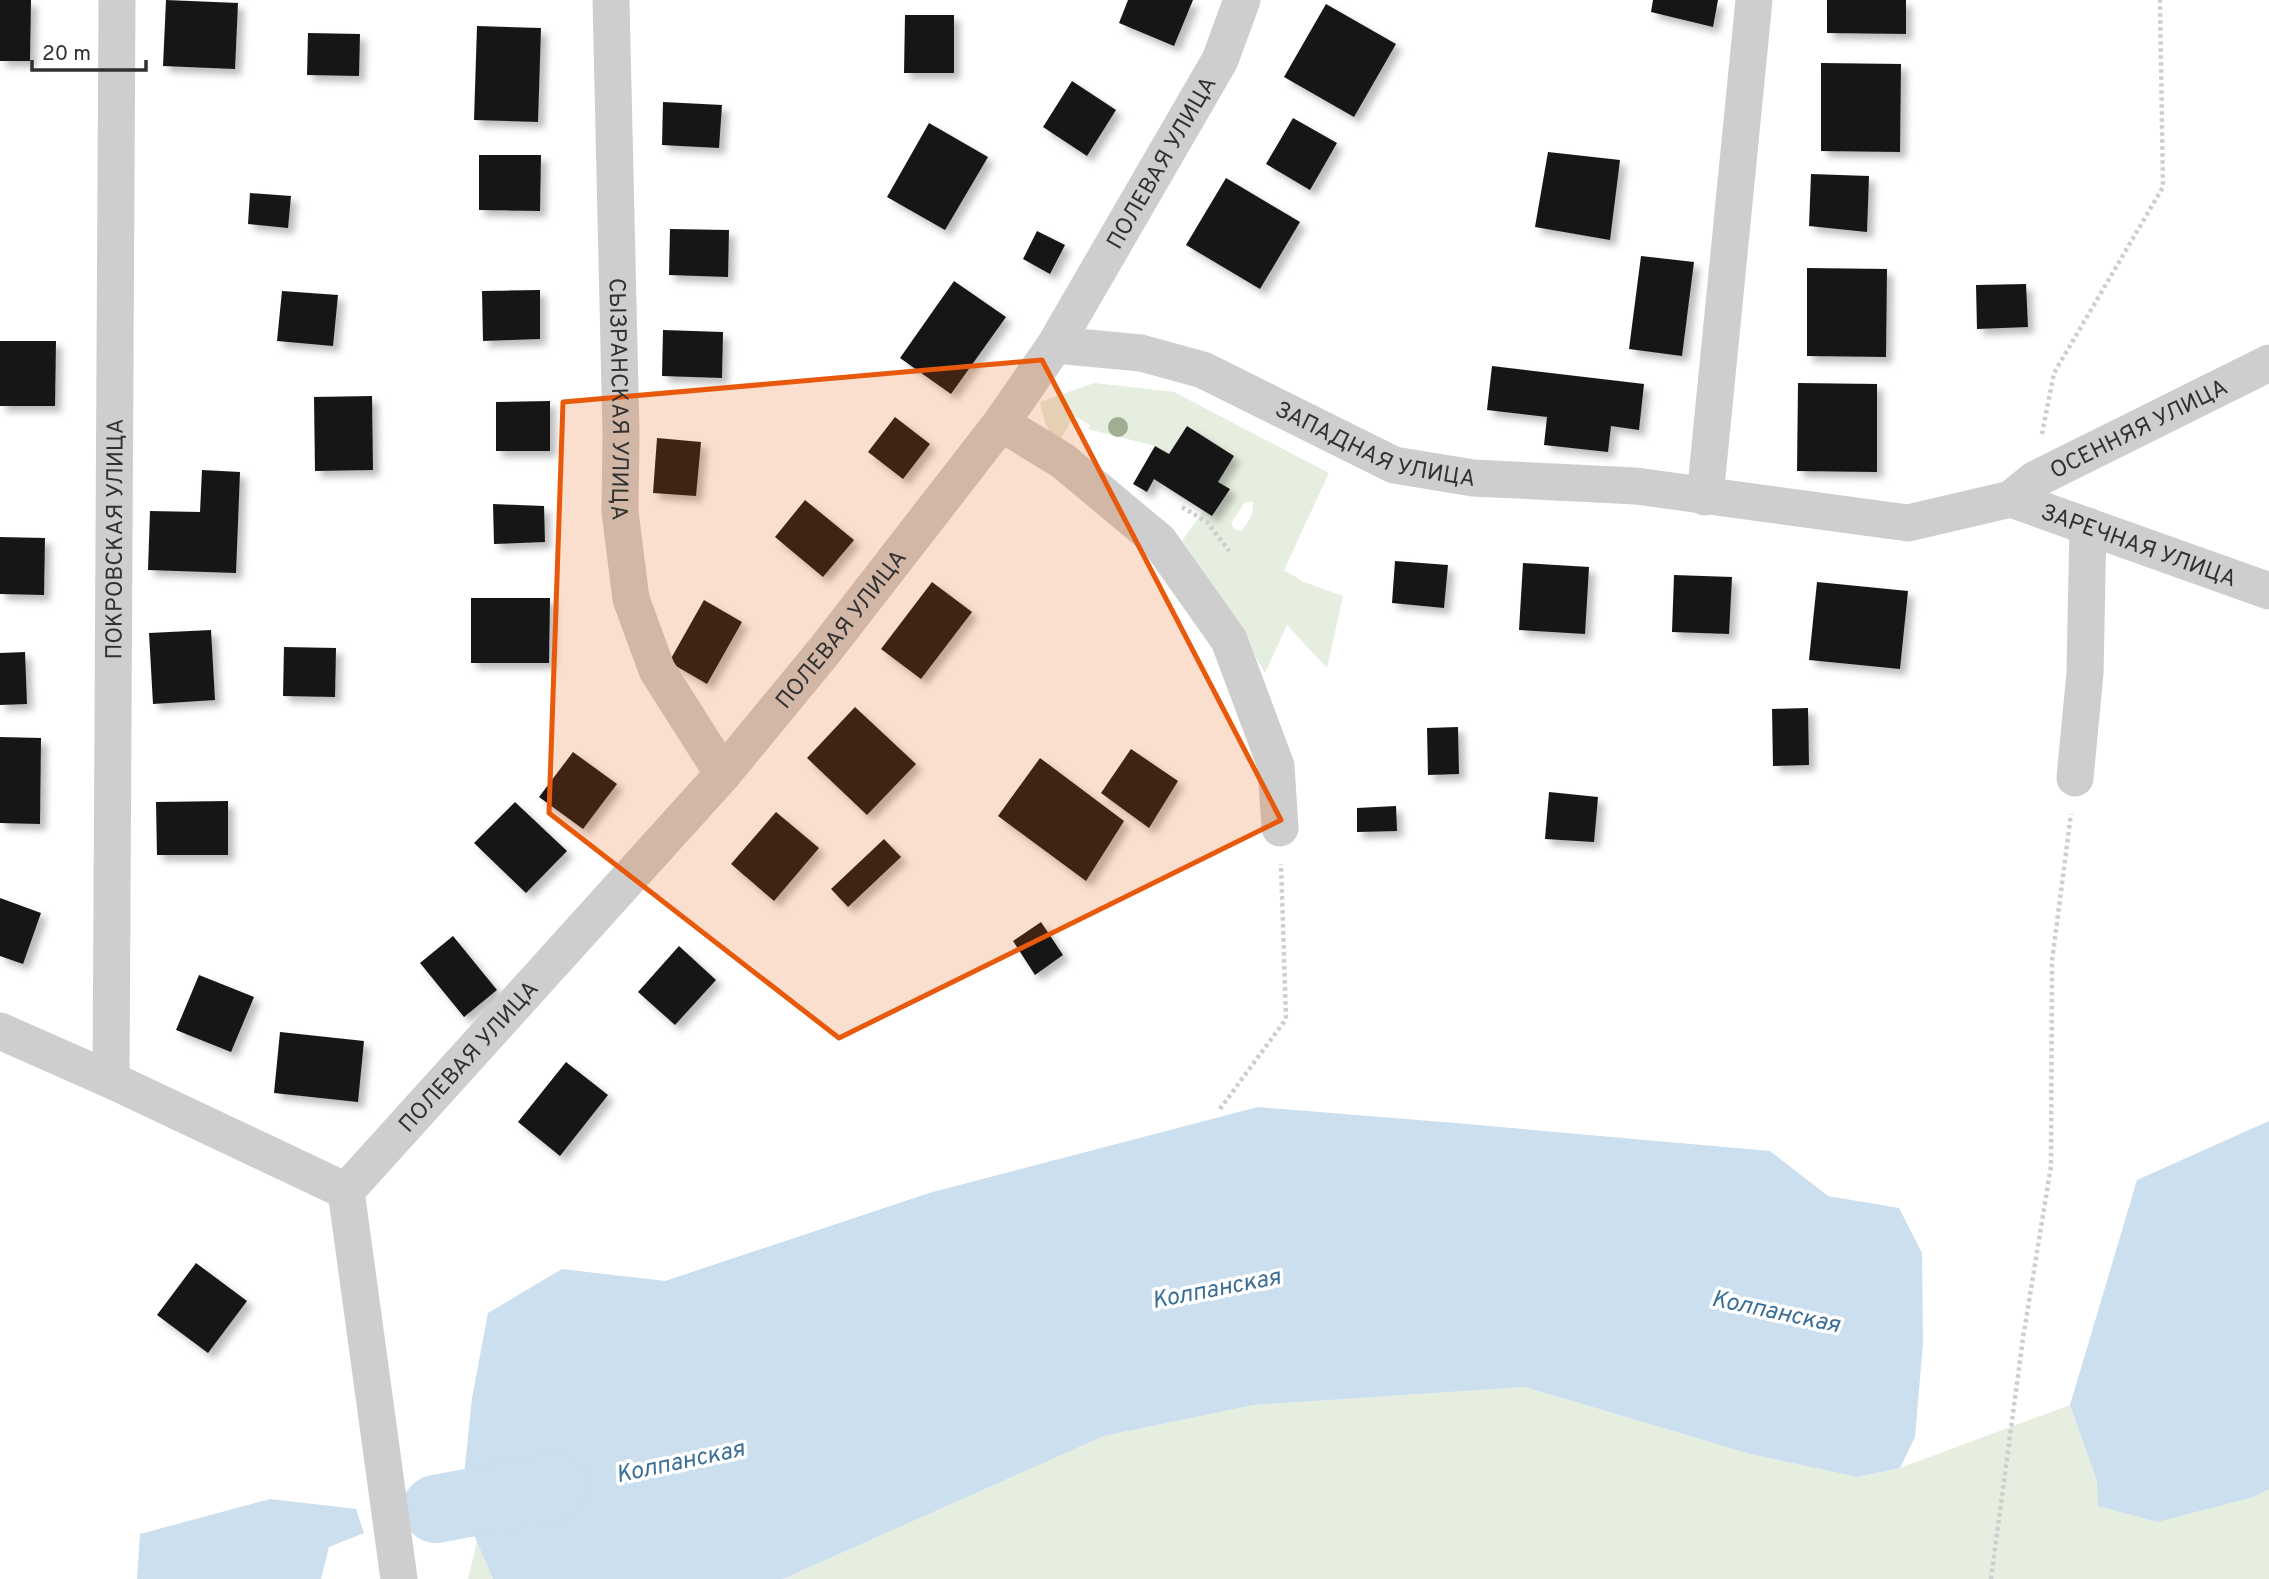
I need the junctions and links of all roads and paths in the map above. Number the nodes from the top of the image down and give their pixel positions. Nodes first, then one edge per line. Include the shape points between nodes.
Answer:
1 (117, 0) edge
2 (611, 0) edge
3 (1242, 0) edge
4 (1754, 0) edge
5 (2160, 0) edge
6 (1055, 345) junction
7 (2269, 363) edge
8 (1001, 423) junction
9 (2022, 489) junction
10 (1705, 497) junction
11 (1198, 517) dead end
12 (2088, 526) junction
13 (1229, 551) dead end
14 (2269, 591) edge
15 (723, 774) junction
16 (2075, 778) joint
17 (1280, 828) joint
18 (0, 1031) edge
19 (111, 1080) junction
20 (1220, 1109) dead end
21 (346, 1191) junction
22 (399, 1579) edge
23 (1991, 1579) edge

1 - 19 street, ПОКРОВСКАЯ УЛИЦА
2 - 15 street, СЫЗРАНСКАЯ УЛИЦА via 620,512 631,599 657,670
3 - 6 street, ПОЛЕВАЯ УЛИЦА via 1220,60
4 - 10 street
5 - 9 path via 2163,187 2054,373
6 - 8 street, ПОЛЕВАЯ УЛИЦА
6 - 10 street, ЗАПАДНАЯ УЛИЦА via 1141,354 1203,370 1394,466 1473,478 1636,486
7 - 9 street, ОСЕННЯЯ УЛИЦА
8 - 15 street, ПОЛЕВАЯ УЛИЦА
8 - 17 street via 1057,450 1063,461 1159,541 1229,640 1276,766
9 - 10 street, ЗАПАДНАЯ УЛИЦА via 1908,523
9 - 12 street, ЗАРЕЧНАЯ УЛИЦА
11 - 13 path
12 - 14 street, ЗАРЕЧНАЯ УЛИЦА
12 - 16 street via 2085,673
15 - 21 street, ПОЛЕВАЯ УЛИЦА
16 - 23 path via 2052,961 2050,1166
17 - 20 path via 1286,1019
18 - 19 street
19 - 21 street
21 - 22 street

